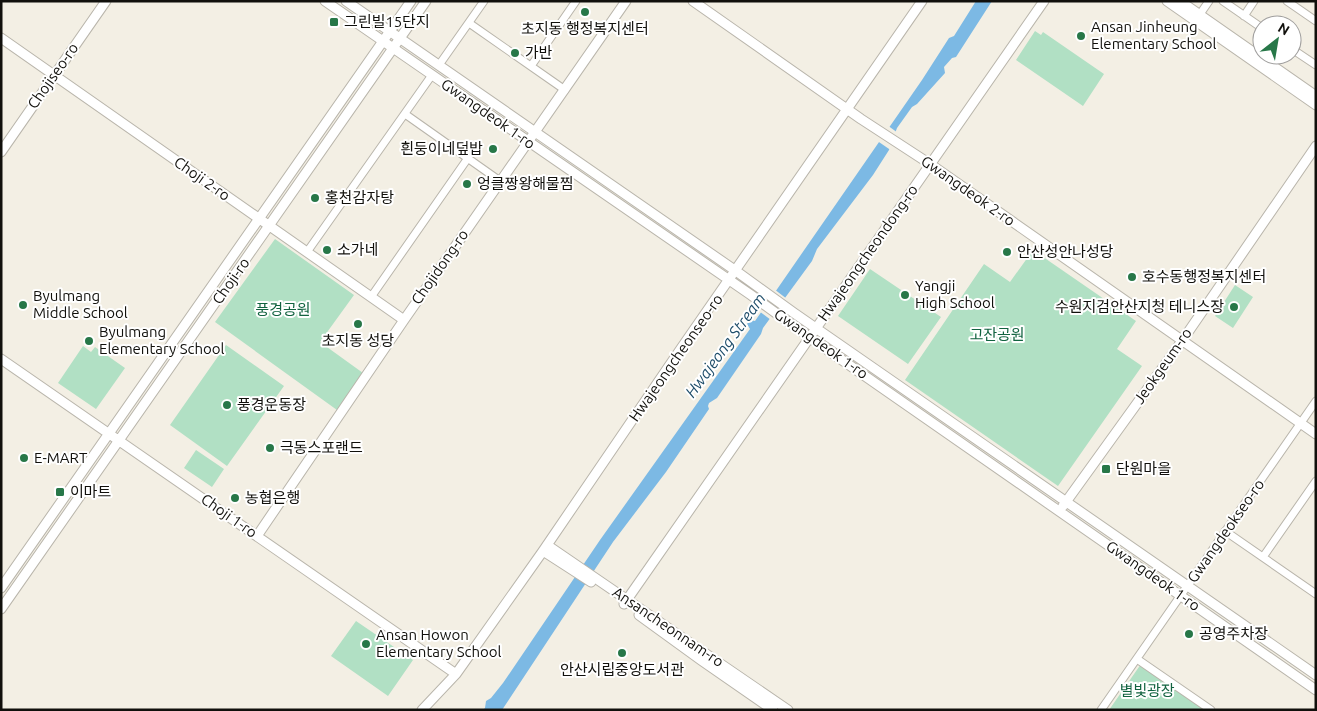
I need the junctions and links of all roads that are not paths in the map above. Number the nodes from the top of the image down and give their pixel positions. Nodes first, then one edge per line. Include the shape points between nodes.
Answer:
1 (106, 1) edge
2 (324, 1) edge
3 (346, 1) edge
4 (411, 1) edge
5 (426, 1) edge
6 (484, 1) edge
7 (576, 1) edge
8 (626, 1) edge
9 (693, 1) edge
10 (922, 1) edge
11 (1044, 1) edge
12 (1167, 1) edge
13 (1180, 1) edge
14 (1209, 1) edge
15 (1223, 1) edge
16 (1254, 1) edge
17 (1287, 1) edge
18 (1244, 16) junction
19 (1198, 18) junction
20 (1252, 21) edge
21 (1316, 21) edge
22 (468, 23) junction
23 (389, 32) junction
24 (1, 38) edge
25 (400, 39) junction
26 (382, 41) junction
27 (393, 49) junction
28 (1302, 56) edge
29 (1316, 65) edge
30 (439, 66) junction
31 (531, 66) junction
32 (54, 75) junction
33 (432, 75) junction
34 (565, 90) junction
35 (1316, 96) edge
36 (1316, 105) edge
37 (848, 109) junction
38 (405, 114) junction
39 (534, 132) junction
40 (527, 142) junction
41 (1316, 146) edge
42 (1, 152) edge
43 (468, 158) junction
44 (930, 164) junction
45 (500, 181) junction
46 (260, 219) junction
47 (269, 226) junction
48 (307, 252) junction
49 (736, 271) junction
50 (729, 281) junction
51 (371, 297) junction
52 (404, 320) junction
53 (816, 328) junction
54 (810, 337) junction
55 (1182, 340) junction
56 (1, 359) edge
57 (1316, 401) edge
58 (1300, 423) junction
59 (110, 433) junction
60 (1316, 434) edge
61 (120, 440) junction
62 (1316, 481) edge
63 (1066, 502) junction
64 (1060, 511) junction
65 (1225, 531) junction
66 (257, 536) junction
67 (545, 548) junction
68 (1263, 557) junction
69 (1188, 586) junction
70 (1, 588) edge
71 (1316, 594) edge
72 (1181, 596) junction
73 (625, 602) junction
74 (1, 609) edge
75 (1136, 659) junction
76 (456, 674) junction
77 (1316, 675) edge
78 (1316, 690) edge
79 (422, 710) edge
80 (773, 710) edge
81 (788, 710) edge
82 (1101, 710) edge
83 (1211, 710) edge

1 - 32 street, Chojiseo-ro
2 - 26 street, Gwangdeok 1-ro
3 - 23 street, Gwangdeok 1-ro
4 - 23 street, Choji-ro
5 - 25 street, Choji-ro
6 - 22 street
7 - 31 street
8 - 34 street, Chojidong-ro
9 - 37 street, Gwangdeok 2-ro
10 - 37 street, Hwajeongcheonseo-ro
11 - 44 street, Hwajeongcheondong-ro
12 - 19 street
13 - 19 street
14 - 19 street
15 - 18 street
16 - 18 street
17 - 21 street
18 - 20 street
19 - 35 street
19 - 36 street
22 - 30 street
22 - 31 street
23 - 25 street, Gwangdeok 1-ro
23 - 26 street, Choji-ro
24 - 32 street, Choji 2-ro
25 - 27 street, Choji-ro
25 - 30 street, Gwangdeok 1-ro
26 - 27 street, Gwangdeok 1-ro
26 - 46 street, Choji-ro
27 - 33 street, Gwangdeok 1-ro
27 - 47 street, Choji-ro
28 - 29 street
30 - 39 street, Gwangdeok 1-ro
31 - 34 street
32 - 42 street, Chojiseo-ro
32 - 46 street, Choji 2-ro
33 - 38 street
33 - 40 street, Gwangdeok 1-ro
34 - 39 street, Chojidong-ro
37 - 44 street, Gwangdeok 2-ro
37 - 49 street, Hwajeongcheonseo-ro
38 - 43 street
38 - 48 street
39 - 40 street, Chojidong-ro
39 - 49 street, Gwangdeok 1-ro
40 - 45 street, Chojidong-ro
40 - 50 street, Gwangdeok 1-ro
41 - 55 street, Jeokgeum-ro
43 - 45 street
43 - 51 street
44 - 53 street, Hwajeongcheondong-ro
44 - 55 street, Gwangdeok 2-ro
45 - 52 street, Chojidong-ro
46 - 47 street, Choji 2-ro
46 - 59 street, Choji-ro
47 - 48 street, Choji 2-ro
47 - 61 street, Choji-ro
48 - 51 street, Choji 2-ro
49 - 50 street, Hwajeongcheonseo-ro
49 - 53 street, Gwangdeok 1-ro
50 - 54 street, Gwangdeok 1-ro
50 - 67 street, Hwajeongcheonseo-ro
51 - 52 street, Choji 2-ro
52 - 66 street, Chojidong-ro
53 - 54 street, Hwajeongcheondong-ro
53 - 63 street, Gwangdeok 1-ro
54 - 64 street, Gwangdeok 1-ro
54 - 73 street, Hwajeongcheondong-ro
55 - 58 street, Gwangdeok 2-ro
55 - 63 street, Jeokgeum-ro
56 - 59 street, Choji 1-ro
57 - 58 street, Gwangdeokseo-ro
58 - 60 street, Gwangdeok 2-ro
58 - 65 street, Gwangdeokseo-ro
59 - 61 street, Choji 1-ro
59 - 70 street, Choji-ro
61 - 66 street, Choji 1-ro
61 - 74 street, Choji-ro
62 - 68 street
63 - 64 street, Jeokgeum-ro
63 - 69 street, Gwangdeok 1-ro
64 - 72 street, Gwangdeok 1-ro
65 - 68 street
65 - 69 street, Gwangdeokseo-ro
66 - 76 street, Choji 1-ro
67 - 73 street, Ansancheonnam-ro
67 - 76 street, Hwajeongcheonseo-ro
68 - 71 street
69 - 72 street, Gwangdeokseo-ro
69 - 77 street, Gwangdeok 1-ro
72 - 75 street, Gwangdeokseo-ro
72 - 78 street, Gwangdeok 1-ro
73 - 80 street, Ansancheonnam-ro
73 - 81 street, Ansancheonnam-ro
75 - 82 street, Gwangdeokseo-ro
75 - 83 street
76 - 79 street, Hwajeongcheonseo-ro

